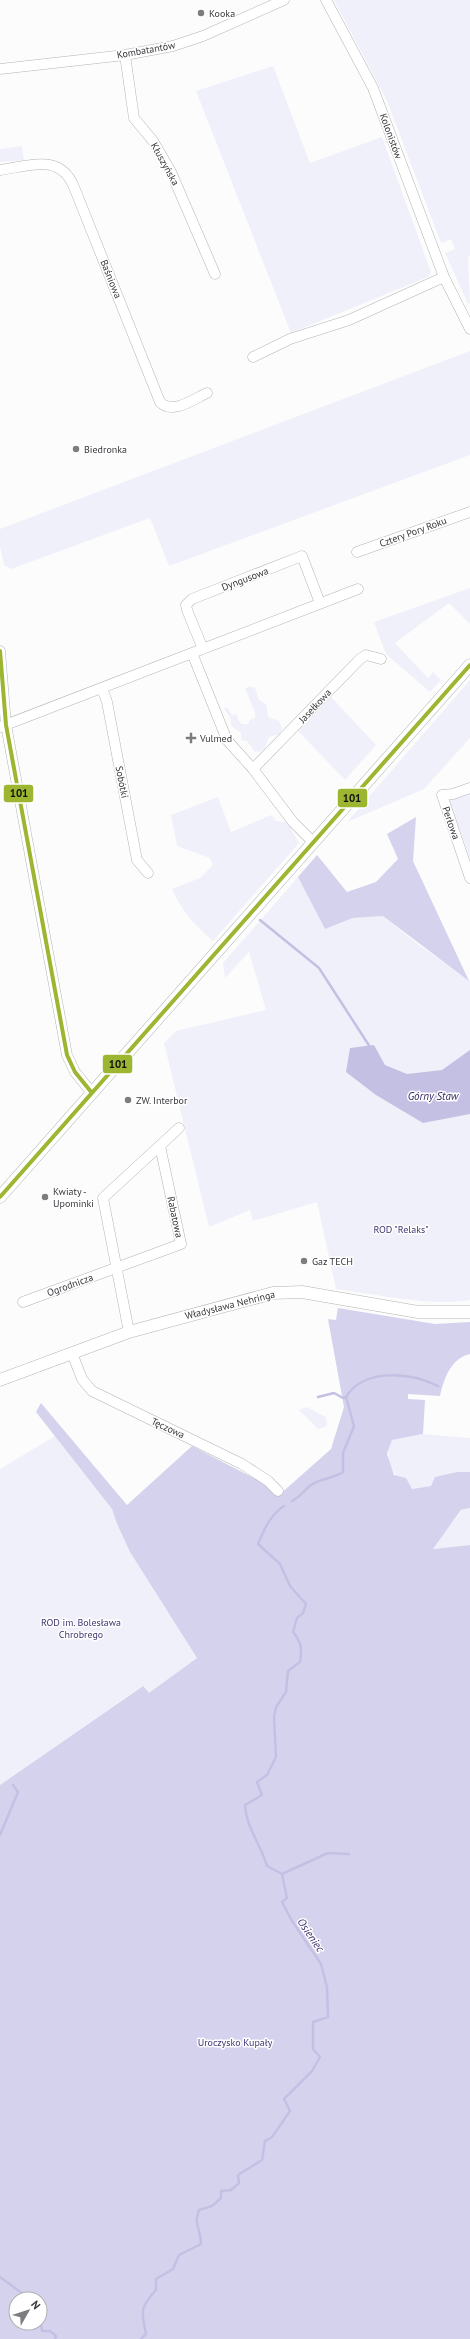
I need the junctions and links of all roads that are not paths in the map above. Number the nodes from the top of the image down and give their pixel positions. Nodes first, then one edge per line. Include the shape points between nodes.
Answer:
1 (284, 0) edge
2 (326, 0) edge
3 (125, 55) junction
4 (0, 69) edge
5 (0, 170) edge
6 (215, 274) dead end
7 (444, 277) junction
8 (470, 329) edge
9 (253, 357) dead end
10 (207, 393) dead end
11 (470, 512) edge
12 (357, 552) dead end
13 (358, 589) dead end
14 (320, 603) junction
15 (203, 649) junction
16 (0, 651) edge
17 (192, 653) junction
18 (381, 659) dead end
19 (470, 665) edge
20 (102, 688) junction
21 (3, 726) edge
22 (253, 769) junction
23 (470, 788) edge
24 (313, 842) junction
25 (148, 873) dead end
26 (470, 878) edge
27 (92, 1093) junction
28 (179, 1128) dead end
29 (160, 1146) junction
30 (2, 1190) edge
31 (117, 1268) junction
32 (23, 1302) dead end
33 (470, 1312) edge
34 (129, 1332) junction
35 (72, 1353) junction
36 (0, 1380) edge
37 (278, 1491) dead end

1 - 3 street, Kombatantów via 193,40
2 - 7 street, Kolonistów via 374,88
3 - 4 street, Kombatantów
3 - 6 street, Kłuszyńska via 134,118 153,141 171,172
5 - 10 street, Baśniowa via 48,164 65,171 74,187 158,398 166,406 173,407
7 - 8 street, Kolonistów
7 - 9 street via 349,320 290,339
11 - 12 street, Cztery Pory Roku
13 - 14 street
14 - 15 street
14 - 15 street, Dyngusowa via 302,556 199,596 186,605
15 - 17 street
16 - 21 street
17 - 20 street
17 - 22 street via 227,740
18 - 22 street, Jasełkowa via 371,655 360,659
19 - 24 street
20 - 21 street
20 - 25 street, Sobótki via 107,702 137,860
21 - 27 street via 67,1055 75,1072
22 - 24 street via 298,828
23 - 26 street, Perłowa via 442,795
24 - 27 street
27 - 30 street
28 - 29 street
29 - 31 street via 104,1198
29 - 31 street, Rabatowa via 181,1244
31 - 32 street, Ogrodnicza
31 - 34 street
33 - 34 street, Władysława Nehringa via 418,1312 286,1292 262,1296
34 - 35 street, Władysława Nehringa
35 - 36 street, Władysława Nehringa
35 - 37 street, Tęczowa via 82,1379 92,1391 242,1464

